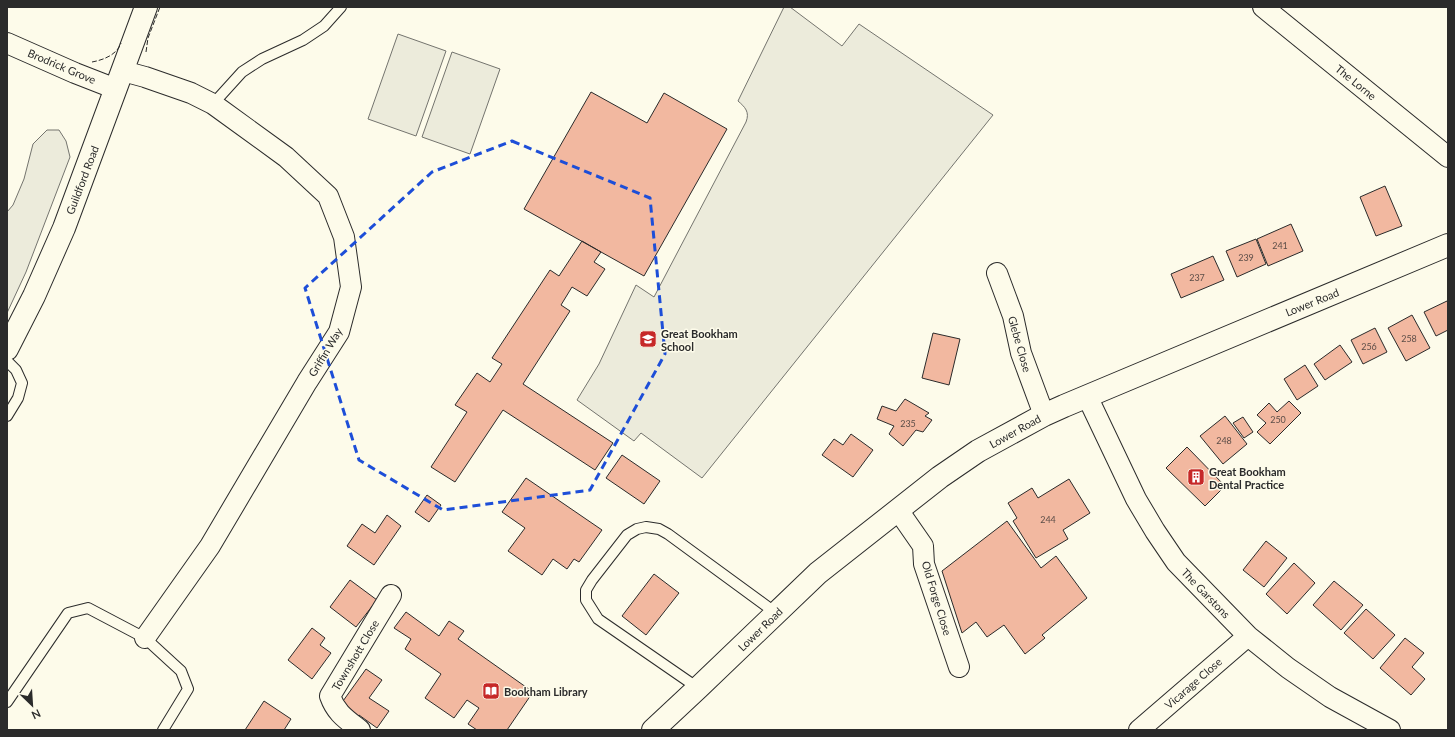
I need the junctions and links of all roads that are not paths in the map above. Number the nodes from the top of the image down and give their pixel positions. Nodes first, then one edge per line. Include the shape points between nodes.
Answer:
1 (146, 7) edge
2 (342, 7) edge
3 (1263, 7) edge
4 (7, 43) edge
5 (120, 80) junction
6 (213, 104) junction
7 (1448, 157) edge
8 (1448, 244) edge
9 (997, 272) dead end
10 (7, 349) edge
11 (7, 361) edge
12 (1087, 396) junction
13 (1044, 415) junction
14 (7, 416) edge
15 (898, 510) junction
16 (391, 594) dead end
17 (776, 613) junction
18 (1248, 636) junction
19 (145, 638) junction
20 (959, 667) dead end
21 (698, 688) junction
22 (7, 702) edge
23 (163, 730) edge
24 (360, 730) edge
25 (653, 730) edge
26 (1138, 730) edge
27 (1390, 730) edge

1 - 5 street, Guildford Road
2 - 6 lane via 324,26 303,40 262,59 242,72
3 - 7 street, The Lorne
4 - 5 street, Brodrick Grove via 75,72
5 - 6 street, Griffin Way via 146,77
5 - 10 street, Guildford Road via 64,228
6 - 19 street, Griffin Way via 286,157 328,196 344,237 351,287 339,332 210,546
8 - 12 street, Lower Road
9 - 13 street, Glebe Close via 1013,316 1021,353
11 - 14 lane via 16,370 22,383 18,398
12 - 13 street, Lower Road
12 - 18 street, The Garstons via 1136,499 1155,531 1176,562
13 - 15 street, Lower Road via 978,452 940,477
15 - 17 street, Lower Road via 818,573
15 - 20 street, Old Forge Close via 923,546 924,564
16 - 24 street, Townshott Close via 330,696 334,707
17 - 21 street, Lower Road
17 - 21 lane via 659,529 646,527 627,535 592,580 586,590 586,600 598,618
18 - 26 street, Vicarage Close
18 - 27 street, The Garstons via 1310,684
19 - 22 lane via 88,608 68,613
19 - 23 lane via 181,671 188,689
21 - 25 street, Lower Road

